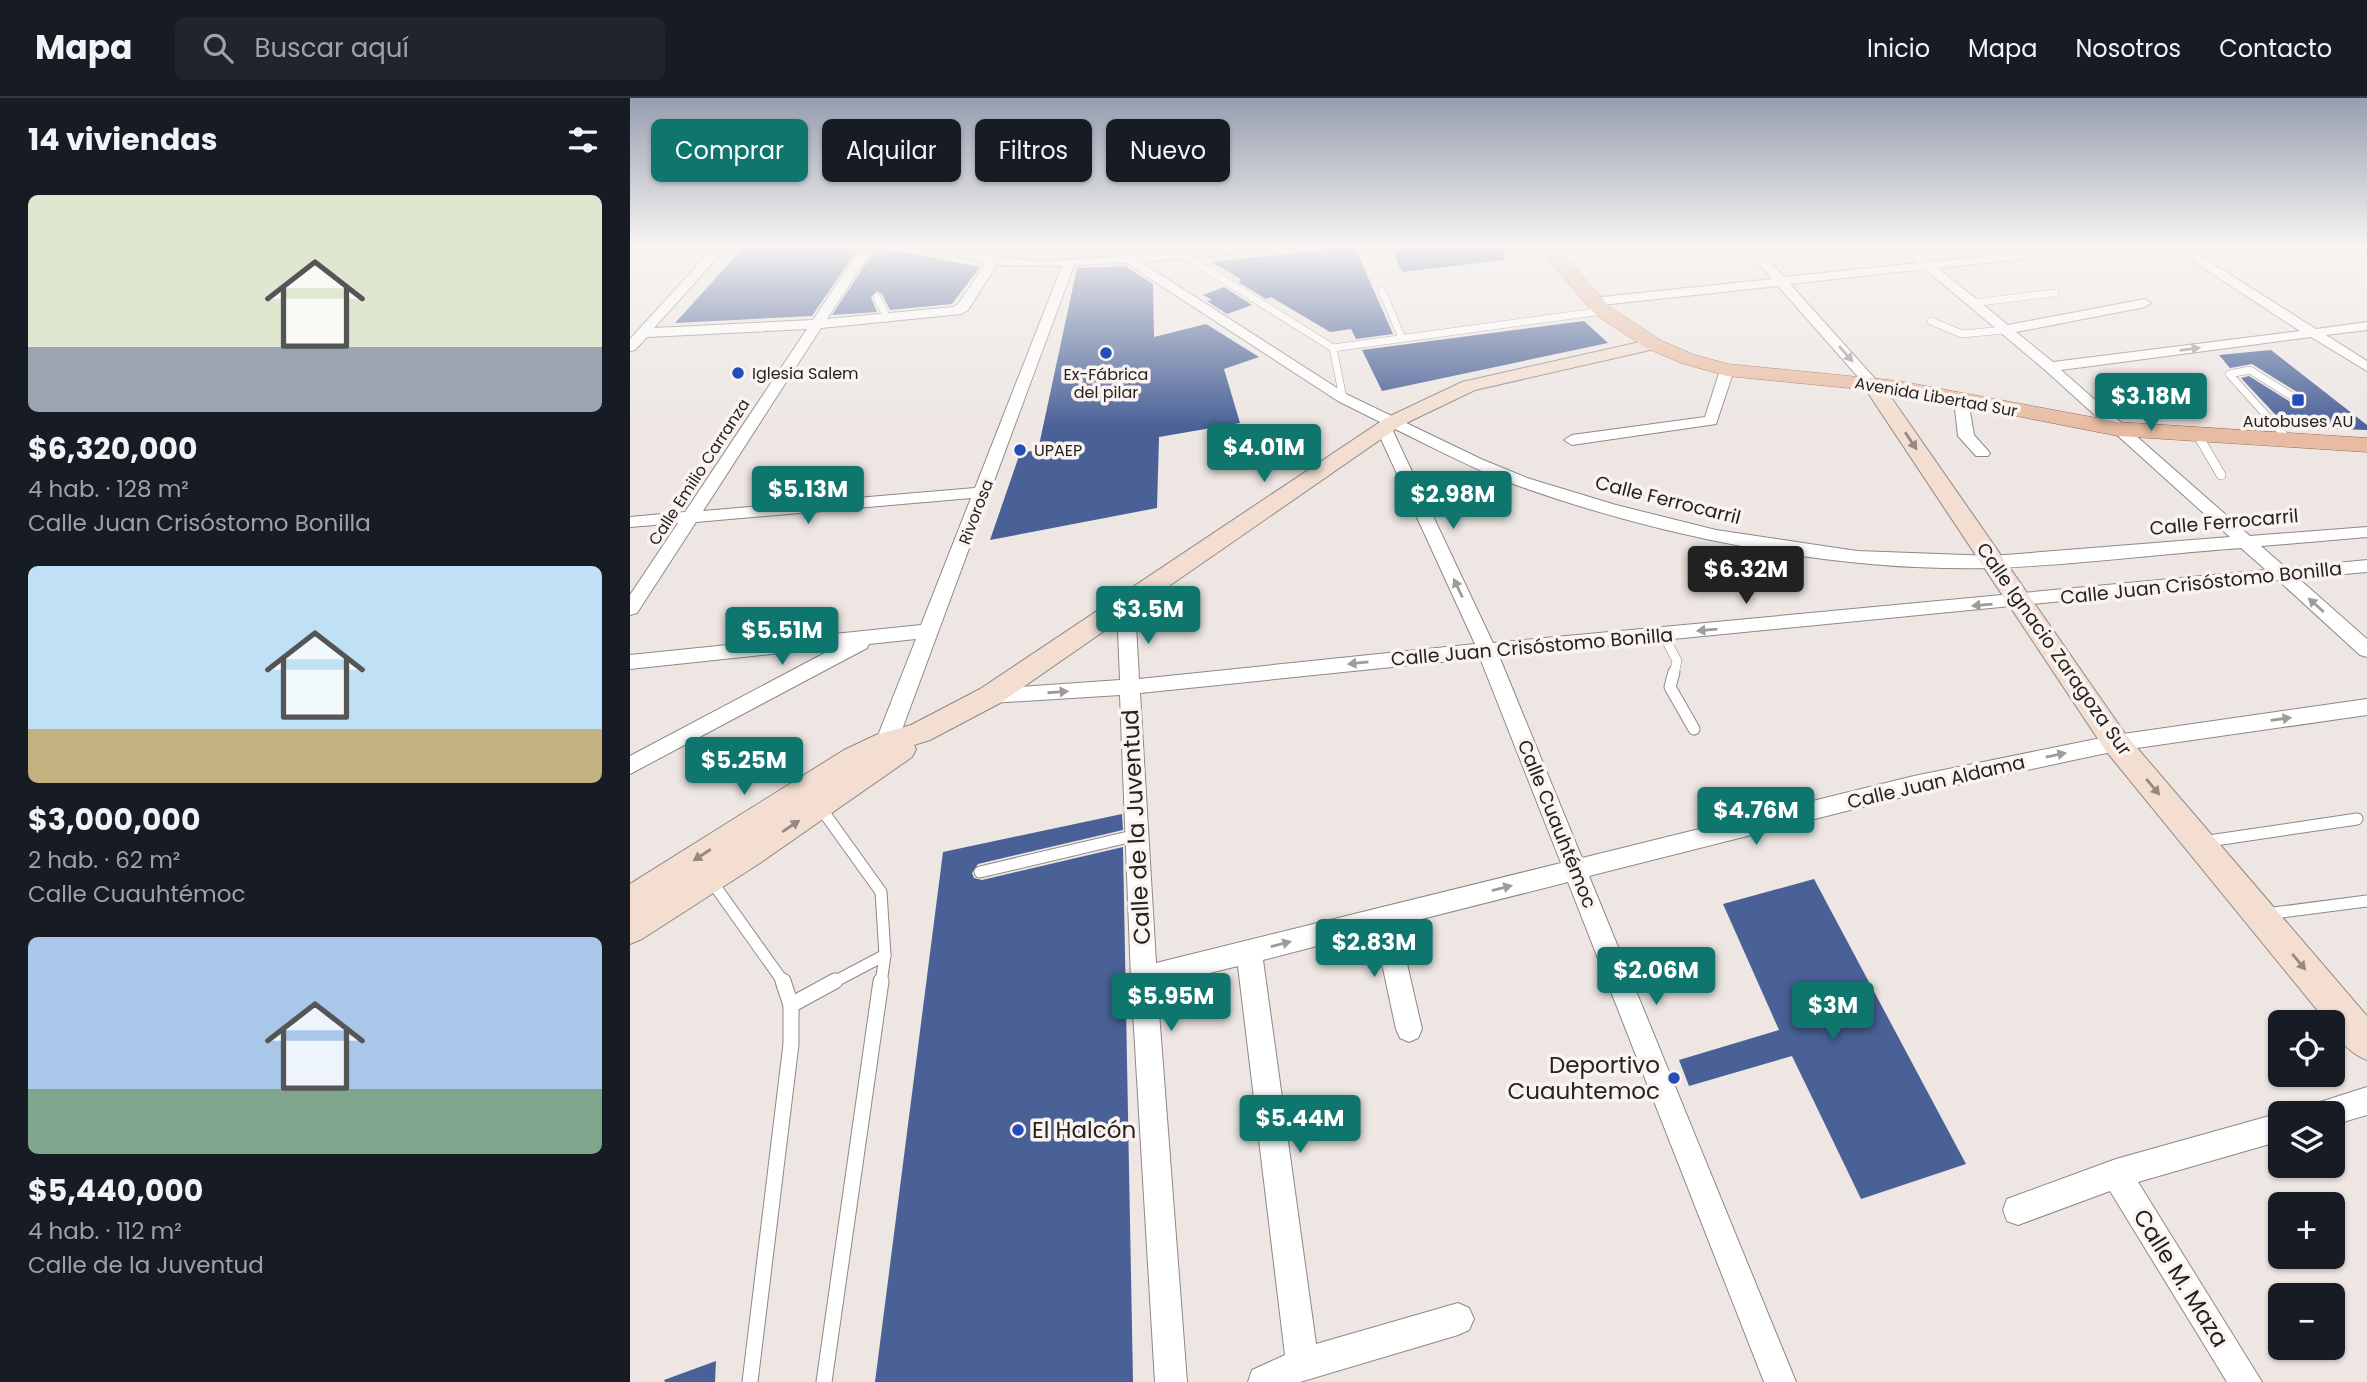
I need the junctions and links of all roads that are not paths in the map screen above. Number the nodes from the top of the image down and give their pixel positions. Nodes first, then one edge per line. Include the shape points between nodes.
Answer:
1 (666, 308) edge
2 (828, 308) edge
3 (882, 308) edge
4 (960, 308) edge
5 (1052, 308) edge
6 (1206, 308) edge
7 (1269, 308) edge
8 (1389, 308) edge
9 (1592, 308) edge
10 (1599, 308) edge
11 (1805, 308) edge
12 (1978, 308) edge
13 (2119, 308) edge
14 (2273, 308) edge
15 (887, 318) junction
16 (1931, 321) dead end
17 (818, 324) junction
18 (2367, 326) edge
19 (2005, 330) junction
20 (643, 333) junction
21 (2312, 333) junction
22 (1402, 338) junction
23 (1653, 344) junction
24 (630, 347) edge
25 (1334, 348) junction
26 (2050, 367) junction
27 (2367, 367) edge
28 (1727, 370) junction
29 (1872, 384) junction
30 (2293, 397) dead end
31 (1343, 398) junction
32 (1961, 400) junction
33 (1388, 425) junction
34 (2118, 429) junction
35 (2197, 434) junction
36 (1572, 440) dead end
37 (2288, 440) junction
38 (2367, 445) edge
39 (1982, 453) dead end
40 (2221, 475) dead end
41 (983, 492) junction
42 (691, 517) junction
43 (630, 522) edge
44 (2367, 531) edge
45 (2247, 542) junction
46 (1993, 562) junction
47 (2367, 566) edge
48 (2284, 576) junction
49 (2020, 601) junction
50 (1126, 606) junction
51 (630, 609) edge
52 (930, 631) junction
53 (1663, 634) junction
54 (869, 638) junction
55 (1487, 650) junction
56 (2367, 650) edge
57 (630, 662) edge
58 (1129, 687) junction
59 (990, 696) junction
60 (2367, 707) edge
61 (1694, 729) dead end
62 (2116, 743) junction
63 (887, 752) junction
64 (630, 766) edge
65 (820, 807) junction
66 (2357, 820) dead end
67 (1138, 835) junction
68 (2200, 842) junction
69 (743, 843) junction
70 (1575, 869) junction
71 (980, 872) dead end
72 (710, 879) junction
73 (630, 901) edge
74 (2367, 901) edge
75 (2259, 914) junction
76 (1384, 918) junction
77 (630, 929) edge
78 (1249, 952) junction
79 (885, 955) junction
80 (1143, 978) junction
81 (791, 1005) junction
82 (1409, 1029) dead end
83 (2367, 1043) edge
84 (2367, 1101) edge
85 (2345, 1108) edge
86 (2268, 1130) edge
87 (2116, 1174) junction
88 (2018, 1210) dead end
89 (1458, 1319) dead end
90 (1302, 1364) junction
91 (750, 1382) edge
92 (824, 1382) edge
93 (1171, 1382) edge
94 (1264, 1382) edge
95 (1780, 1382) edge
96 (2246, 1382) edge

1 - 20 street
2 - 17 street, Calle Emilio Carranza
3 - 15 lane
4 - 15 street
5 - 41 street, Rivorosa
6 - 31 street, Calle Ferrocarril
7 - 25 lane
8 - 22 lane
9 - 22 lane
10 - 23 main road, Avenida Libertad Sur
11 -> 29 street, Calle Ignacio Zaragoza Sur
12 - 19 street
13 - 19 street
14 - 21 street
15 - 17 street
16 - 19 lane via 1962,334
17 - 20 street
17 - 42 street, Calle Emilio Carranza
18 - 21 street
19 - 26 street
20 - 24 street
26 -> 21 street
21 - 27 street
22 - 25 lane
23 - 28 main road, Avenida Libertad Sur
23 - 33 main road via 1469,386
25 - 31 lane
26 - 34 street
28 - 29 main road, Avenida Libertad Sur
28 - 36 street via 1711,421
29 - 32 main road, Avenida Libertad Sur
29 -> 46 main road, Calle Ignacio Zaragoza Sur
30 - 37 lane via 2250,370 2230,374
31 - 33 street, Calle Ferrocarril
32 - 34 main road, Avenida Libertad Sur
32 - 39 street via 1966,436
33 - 46 street, Calle Ferrocarril via 1521,481 1680,527 1753,543 1857,557
33 - 50 main road
55 -> 33 street, Calle Cuauhtémoc
34 - 35 main road, Avenida Libertad Sur
34 - 45 street
35 - 37 main road, Avenida Libertad Sur
35 - 40 lane
37 - 38 main road, Avenida Libertad Sur
41 - 42 street
41 - 52 street, Rivorosa
42 - 43 street
42 - 51 street, Calle Emilio Carranza
44 - 45 street, Calle Ferrocarril
45 - 46 street, Calle Ferrocarril
45 - 48 street
46 - 49 main road, Calle Ignacio Zaragoza Sur
47 - 48 street, Calle Juan Crisóstomo Bonilla
48 - 49 street, Calle Juan Crisóstomo Bonilla
56 -> 48 street
49 -> 53 street, Calle Juan Crisóstomo Bonilla
49 - 62 main road, Calle Ignacio Zaragoza Sur
50 - 58 street, Calle de la Juventud
50 - 59 main road
52 - 54 street
52 - 63 street, Rivorosa
53 - 55 street, Calle Juan Crisóstomo Bonilla
53 - 61 lane via 1677,661 1670,687
54 - 57 street
54 - 64 street
55 -> 58 street, Calle Juan Crisóstomo Bonilla
55 - 70 street, Calle Cuauhtémoc
59 -> 58 street, Calle Juan Crisóstomo Bonilla
58 - 67 street, Calle de la Juventud
59 - 63 main road
62 -> 60 street, Calle Juan Aldama
62 -> 68 main road, Calle Ignacio Zaragoza Sur
70 -> 62 street, Calle Juan Aldama via 1914,785
63 - 65 main road
63 - 69 main road via 854,758
69 -> 65 main road
65 - 79 lane via 881,892
66 - 68 lane
67 - 71 lane
67 - 80 street, Calle de la Juventud
68 - 75 main road, Calle Ignacio Zaragoza Sur
69 - 72 main road
69 -> 73 main road
76 -> 70 street, Calle Juan Aldama
70 - 95 street, Calle Cuauhtémoc
72 - 77 main road
72 - 81 lane via 783,983
74 - 75 lane
75 -> 83 main road, Calle Ignacio Zaragoza Sur
78 -> 76 street, Calle Juan Aldama
76 - 82 street
78 - 80 street, Calle Juan Aldama
78 - 90 street
79 - 81 lane
79 - 92 lane
80 - 93 street, Calle de la Juventud
81 - 91 lane via 792,1044
84 - 85 street
86 - 87 street
87 - 88 street
87 - 96 street, Calle M. Maza
89 - 90 street
90 - 94 street

